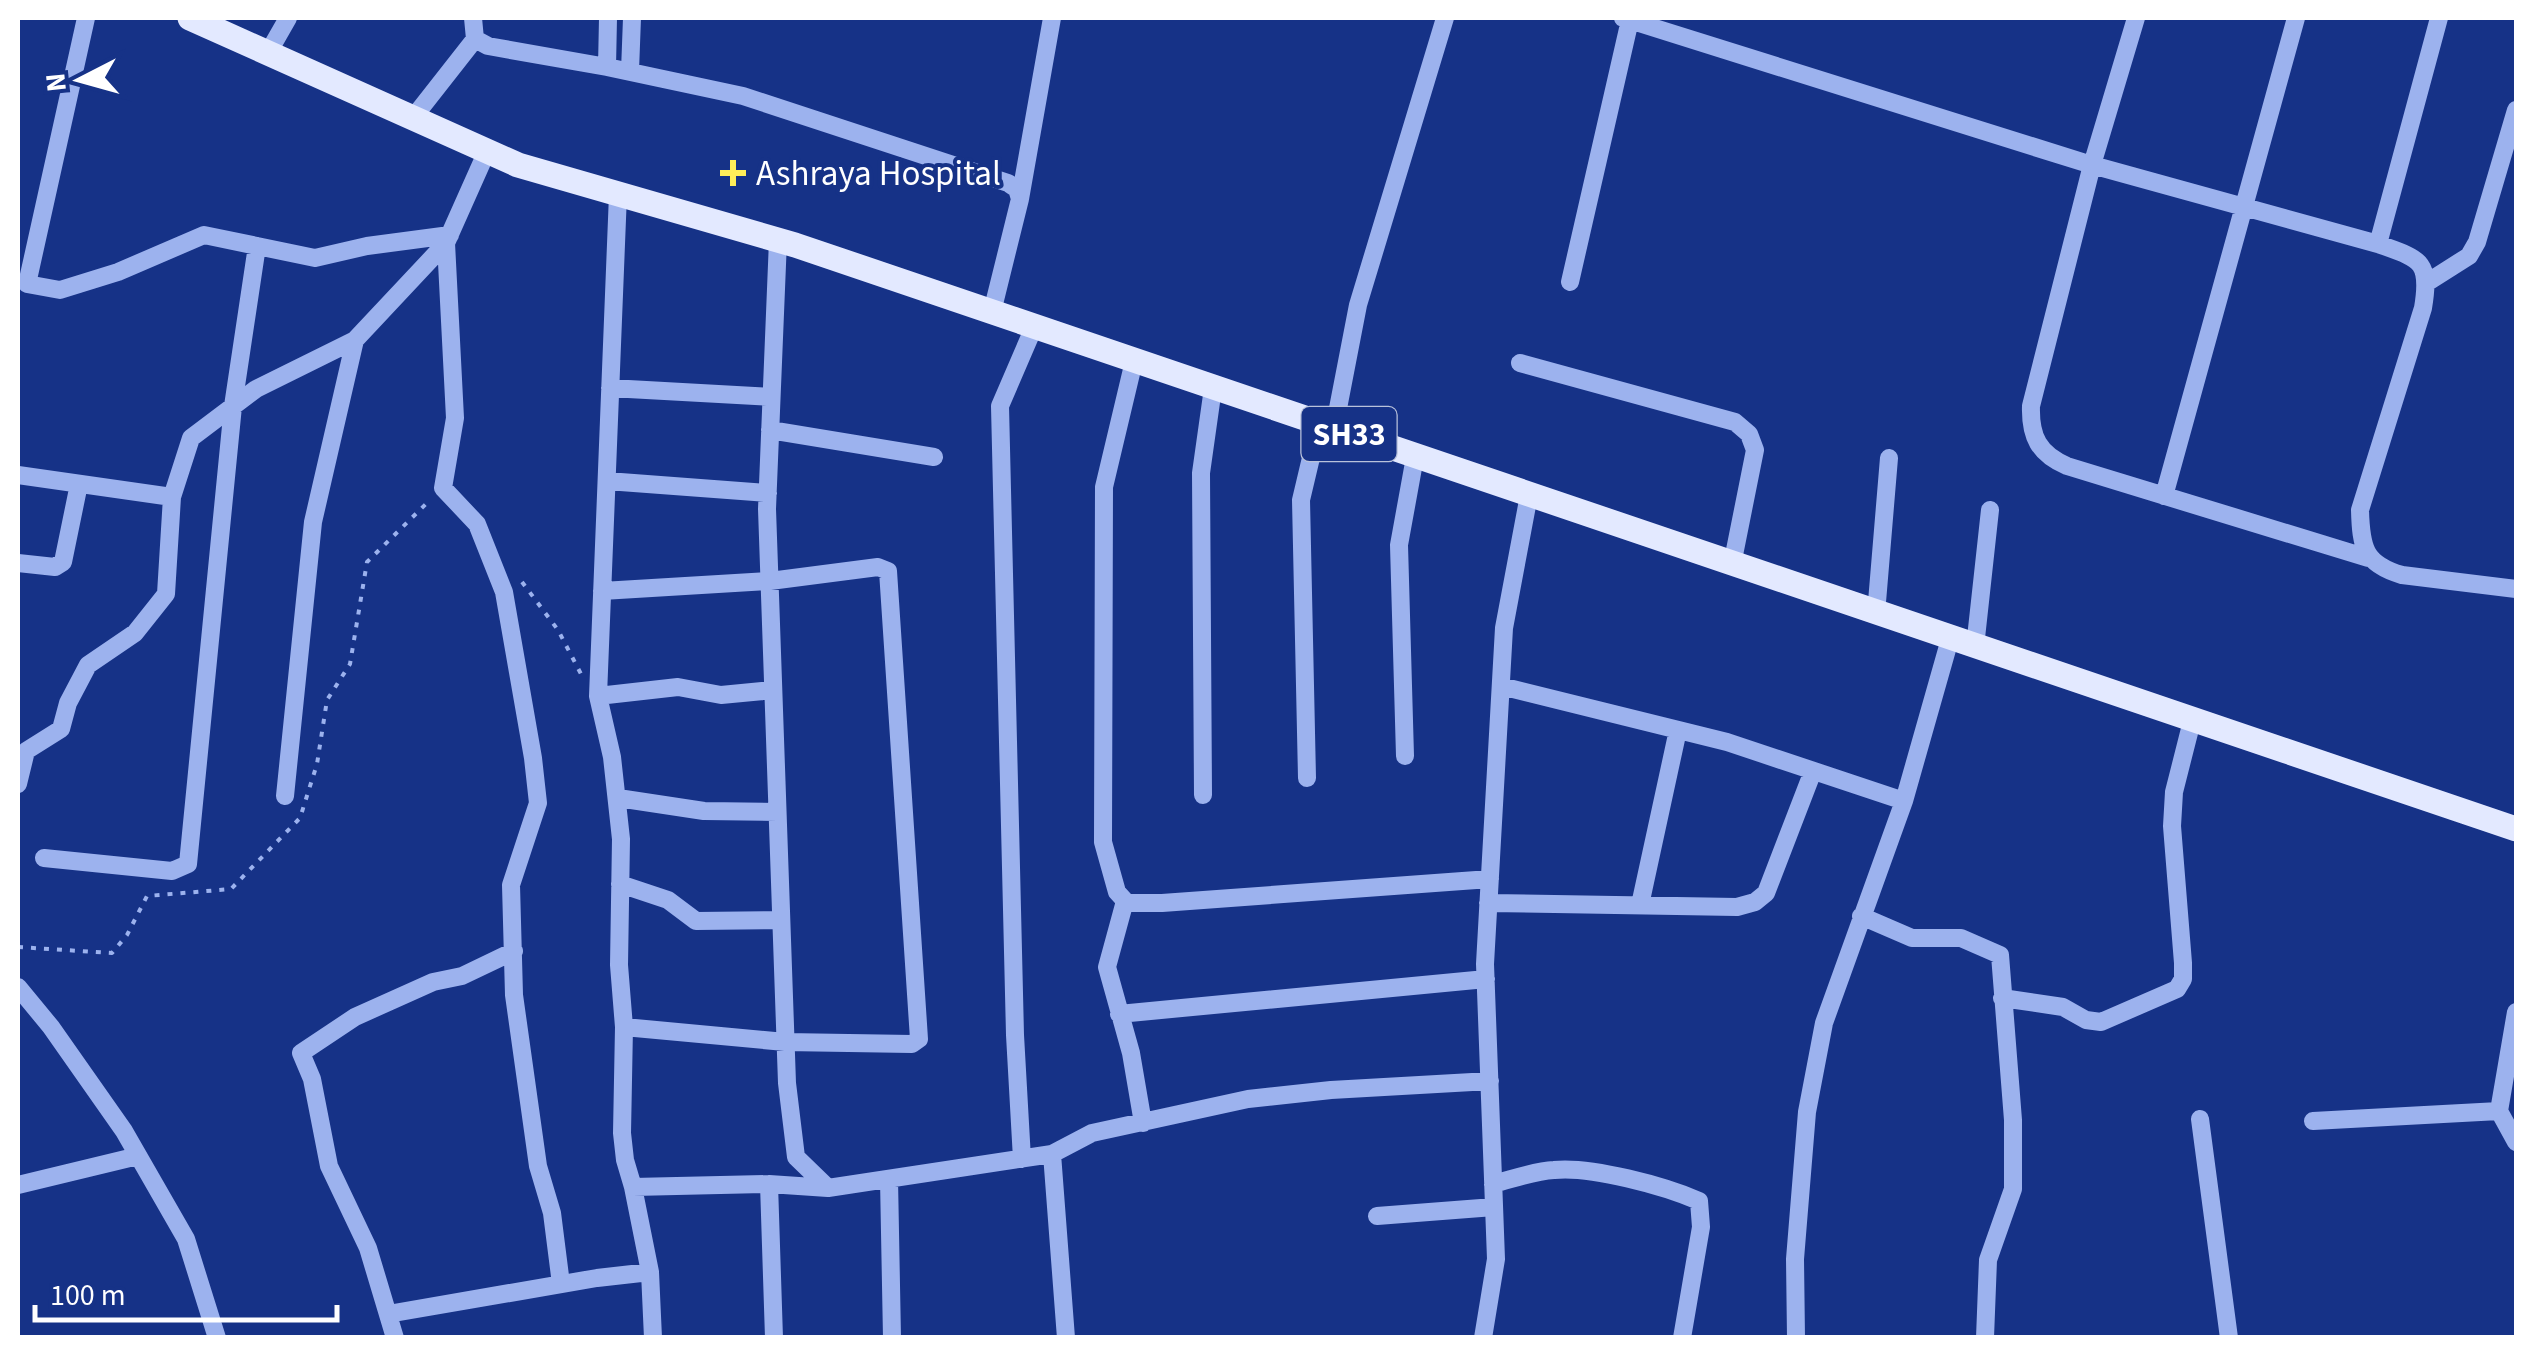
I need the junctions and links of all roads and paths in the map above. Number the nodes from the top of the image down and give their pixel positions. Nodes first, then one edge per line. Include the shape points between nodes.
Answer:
1 (86, 18) edge
2 (190, 18) edge
3 (288, 18) edge
4 (474, 18) edge
5 (608, 18) edge
6 (632, 18) edge
7 (1052, 18) edge
8 (1445, 18) edge
9 (1627, 18) edge
10 (2136, 18) edge
11 (2296, 18) edge
12 (2438, 18) edge
13 (238, 28) edge
14 (475, 39) junction
15 (268, 53) junction
16 (607, 67) junction
17 (630, 72) junction
18 (2516, 110) edge
19 (413, 118) junction
20 (487, 151) junction
21 (2092, 165) junction
22 (618, 194) junction
23 (1020, 199) junction
24 (2244, 209) junction
25 (448, 239) junction
26 (778, 240) junction
27 (2378, 244) junction
28 (257, 246) junction
29 (1570, 282) dead end
30 (2428, 282) junction
31 (992, 312) junction
32 (1034, 326) junction
33 (355, 340) junction
34 (1134, 361) junction
35 (1520, 363) dead end
36 (610, 388) junction
37 (1213, 388) junction
38 (771, 397) junction
39 (233, 406) junction
40 (1326, 426) junction
41 (770, 430) junction
42 (934, 457) dead end
43 (1415, 457) junction
44 (1889, 458) dead end
45 (18, 475) edge
46 (607, 481) junction
47 (79, 484) junction
48 (444, 488) junction
49 (768, 492) junction
50 (1529, 496) junction
51 (2164, 496) junction
52 (172, 497) junction
53 (1990, 510) dead end
54 (2368, 558) junction
55 (18, 563) edge
56 (1732, 565) junction
57 (770, 581) junction
58 (2516, 589) edge
59 (602, 591) junction
60 (504, 592) junction
61 (1876, 614) junction
62 (1963, 643) junction
63 (1501, 686) junction
64 (774, 690) junction
65 (598, 696) junction
66 (2192, 721) junction
67 (1678, 730) junction
68 (1406, 756) dead end
69 (1814, 771) junction
70 (1307, 778) dead end
71 (18, 784) edge
72 (285, 796) dead end
73 (1203, 796) dead end
74 (618, 798) junction
75 (1904, 801) junction
76 (778, 812) junction
77 (2516, 830) edge
78 (44, 858) dead end
79 (1490, 879) junction
80 (620, 884) junction
81 (1125, 900) junction
82 (1488, 903) junction
83 (1640, 905) junction
84 (1861, 916) junction
85 (781, 920) junction
86 (18, 948) edge
87 (514, 951) junction
88 (1486, 979) junction
89 (18, 987) edge
90 (2002, 998) junction
91 (2516, 1012) edge
92 (1120, 1014) junction
93 (624, 1026) junction
94 (785, 1042) junction
95 (1490, 1082) junction
96 (2498, 1111) junction
97 (2200, 1119) dead end
98 (2313, 1121) dead end
99 (1143, 1123) junction
100 (2516, 1142) edge
101 (1052, 1154) junction
102 (138, 1156) junction
103 (1022, 1159) junction
104 (889, 1179) junction
105 (18, 1184) edge
106 (769, 1184) junction
107 (1494, 1184) junction
108 (634, 1188) junction
109 (828, 1188) junction
110 (1494, 1207) junction
111 (1377, 1216) dead end
112 (650, 1272) junction
113 (561, 1284) junction
114 (388, 1314) junction
115 (217, 1338) edge
116 (395, 1338) edge
117 (653, 1338) edge
118 (774, 1338) edge
119 (892, 1338) edge
120 (1066, 1338) edge
121 (1483, 1338) edge
122 (1682, 1338) edge
123 (1796, 1338) edge
124 (1985, 1338) edge
125 (2229, 1338) edge

1 - 28 street via 27,284 60,290 204,235
2 - 13 main road, SH33
3 - 15 street
4 - 14 street
5 - 16 street
6 - 17 street
7 - 23 street
8 - 40 street
9 - 21 street
9 - 29 street
10 - 21 street
11 - 24 street
12 - 27 street
13 - 15 main road, SH33
14 - 16 street
14 - 19 street
15 - 19 main road, SH33
16 - 17 street
17 - 23 street via 800,114 1008,182
18 - 30 street via 2477,242 2469,256
19 - 20 main road, SH33
20 - 22 main road, SH33
20 - 25 street
21 - 24 street
21 - 51 street via 2030,425 2048,458
22 - 26 main road, SH33
22 - 36 street
23 - 31 street
24 - 27 street
24 - 51 street
25 - 28 street via 315,258
25 - 33 street
25 - 48 street via 455,418
26 - 31 main road, SH33
26 - 38 street
27 - 30 street via 2417,258
28 - 39 street
30 - 54 street via 2360,510
31 - 32 main road, SH33
32 - 34 main road, SH33
32 - 103 street via 1000,406
33 - 39 street
33 - 72 street via 313,522
34 - 37 main road, SH33
34 - 81 street via 1104,488 1104,842
35 - 56 street via 1735,422 1749,434 1754,450
36 - 38 street
36 - 46 street
37 - 40 main road, SH33
37 - 73 street via 1201,473
38 - 41 street
39 - 52 street via 191,438
39 - 78 street via 188,864 172,870
40 - 43 main road, SH33
40 - 70 street via 1301,500
41 - 42 street
41 - 49 street
43 - 50 main road, SH33
43 - 68 street via 1399,545
44 - 61 street
45 - 47 street
46 - 49 street
46 - 59 street
47 - 52 street
47 - 55 street via 63,562
48 - 60 street via 477,524
48 - 86 path via 367,562 350,664 327,700 300,818 230,889 147,896 112,952
49 - 57 street
50 - 56 main road, SH33
50 - 63 street via 1504,628
51 - 54 street
52 - 71 street via 166,594 135,633 88,665 61,729 26,751
53 - 62 street
54 - 58 street via 2402,576
56 - 61 main road, SH33
57 - 59 street
57 - 64 street
57 - 94 street via 888,570 919,1028 912,1044
59 - 65 street
60 - 65 path via 522,582
60 - 87 street via 538,802 511,885
61 - 62 main road, SH33
62 - 66 main road, SH33
62 - 75 street
63 - 67 street
63 - 79 street
64 - 65 street via 720,695 678,687
64 - 76 street
65 - 74 street
66 - 77 main road, SH33
66 - 90 street via 2172,826 2183,963 2177,990 2101,1022 2063,1007
67 - 69 street
67 - 83 street
69 - 75 street
69 - 83 street via 1766,893 1755,902
74 - 76 street via 704,811
74 - 80 street
75 - 84 street
76 - 85 street
79 - 81 street
79 - 82 street
80 - 85 street via 668,900 696,921
80 - 93 street
81 - 92 street via 1107,967
82 - 83 street
82 - 88 street
84 - 90 street via 1912,938 1961,938 2000,954
84 - 123 street via 1824,1023 1807,1112
85 - 94 street
87 - 113 street via 538,1166
87 - 114 street via 355,1017 302,1053 329,1166 368,1248
88 - 92 street
88 - 95 street
89 - 102 street
90 - 124 street via 2013,1189 1988,1260
91 - 96 street
92 - 99 street
93 - 94 street
93 - 108 street via 622,1133
94 - 109 street via 796,1156
95 - 99 street via 1248,1099
95 - 107 street
96 - 98 street
96 - 100 street
97 - 125 street
99 - 101 street via 1092,1133
101 - 103 street
101 - 120 street
102 - 105 street
102 - 115 street via 186,1239
103 - 104 street
104 - 109 street
104 - 119 street
106 - 108 street
106 - 109 street
106 - 118 street
107 - 110 street
107 - 122 street via 1536,1172 1581,1170 1699,1201
108 - 112 street
110 - 111 street
110 - 121 street via 1496,1259
112 - 113 street
112 - 117 street
113 - 114 street
114 - 116 street

